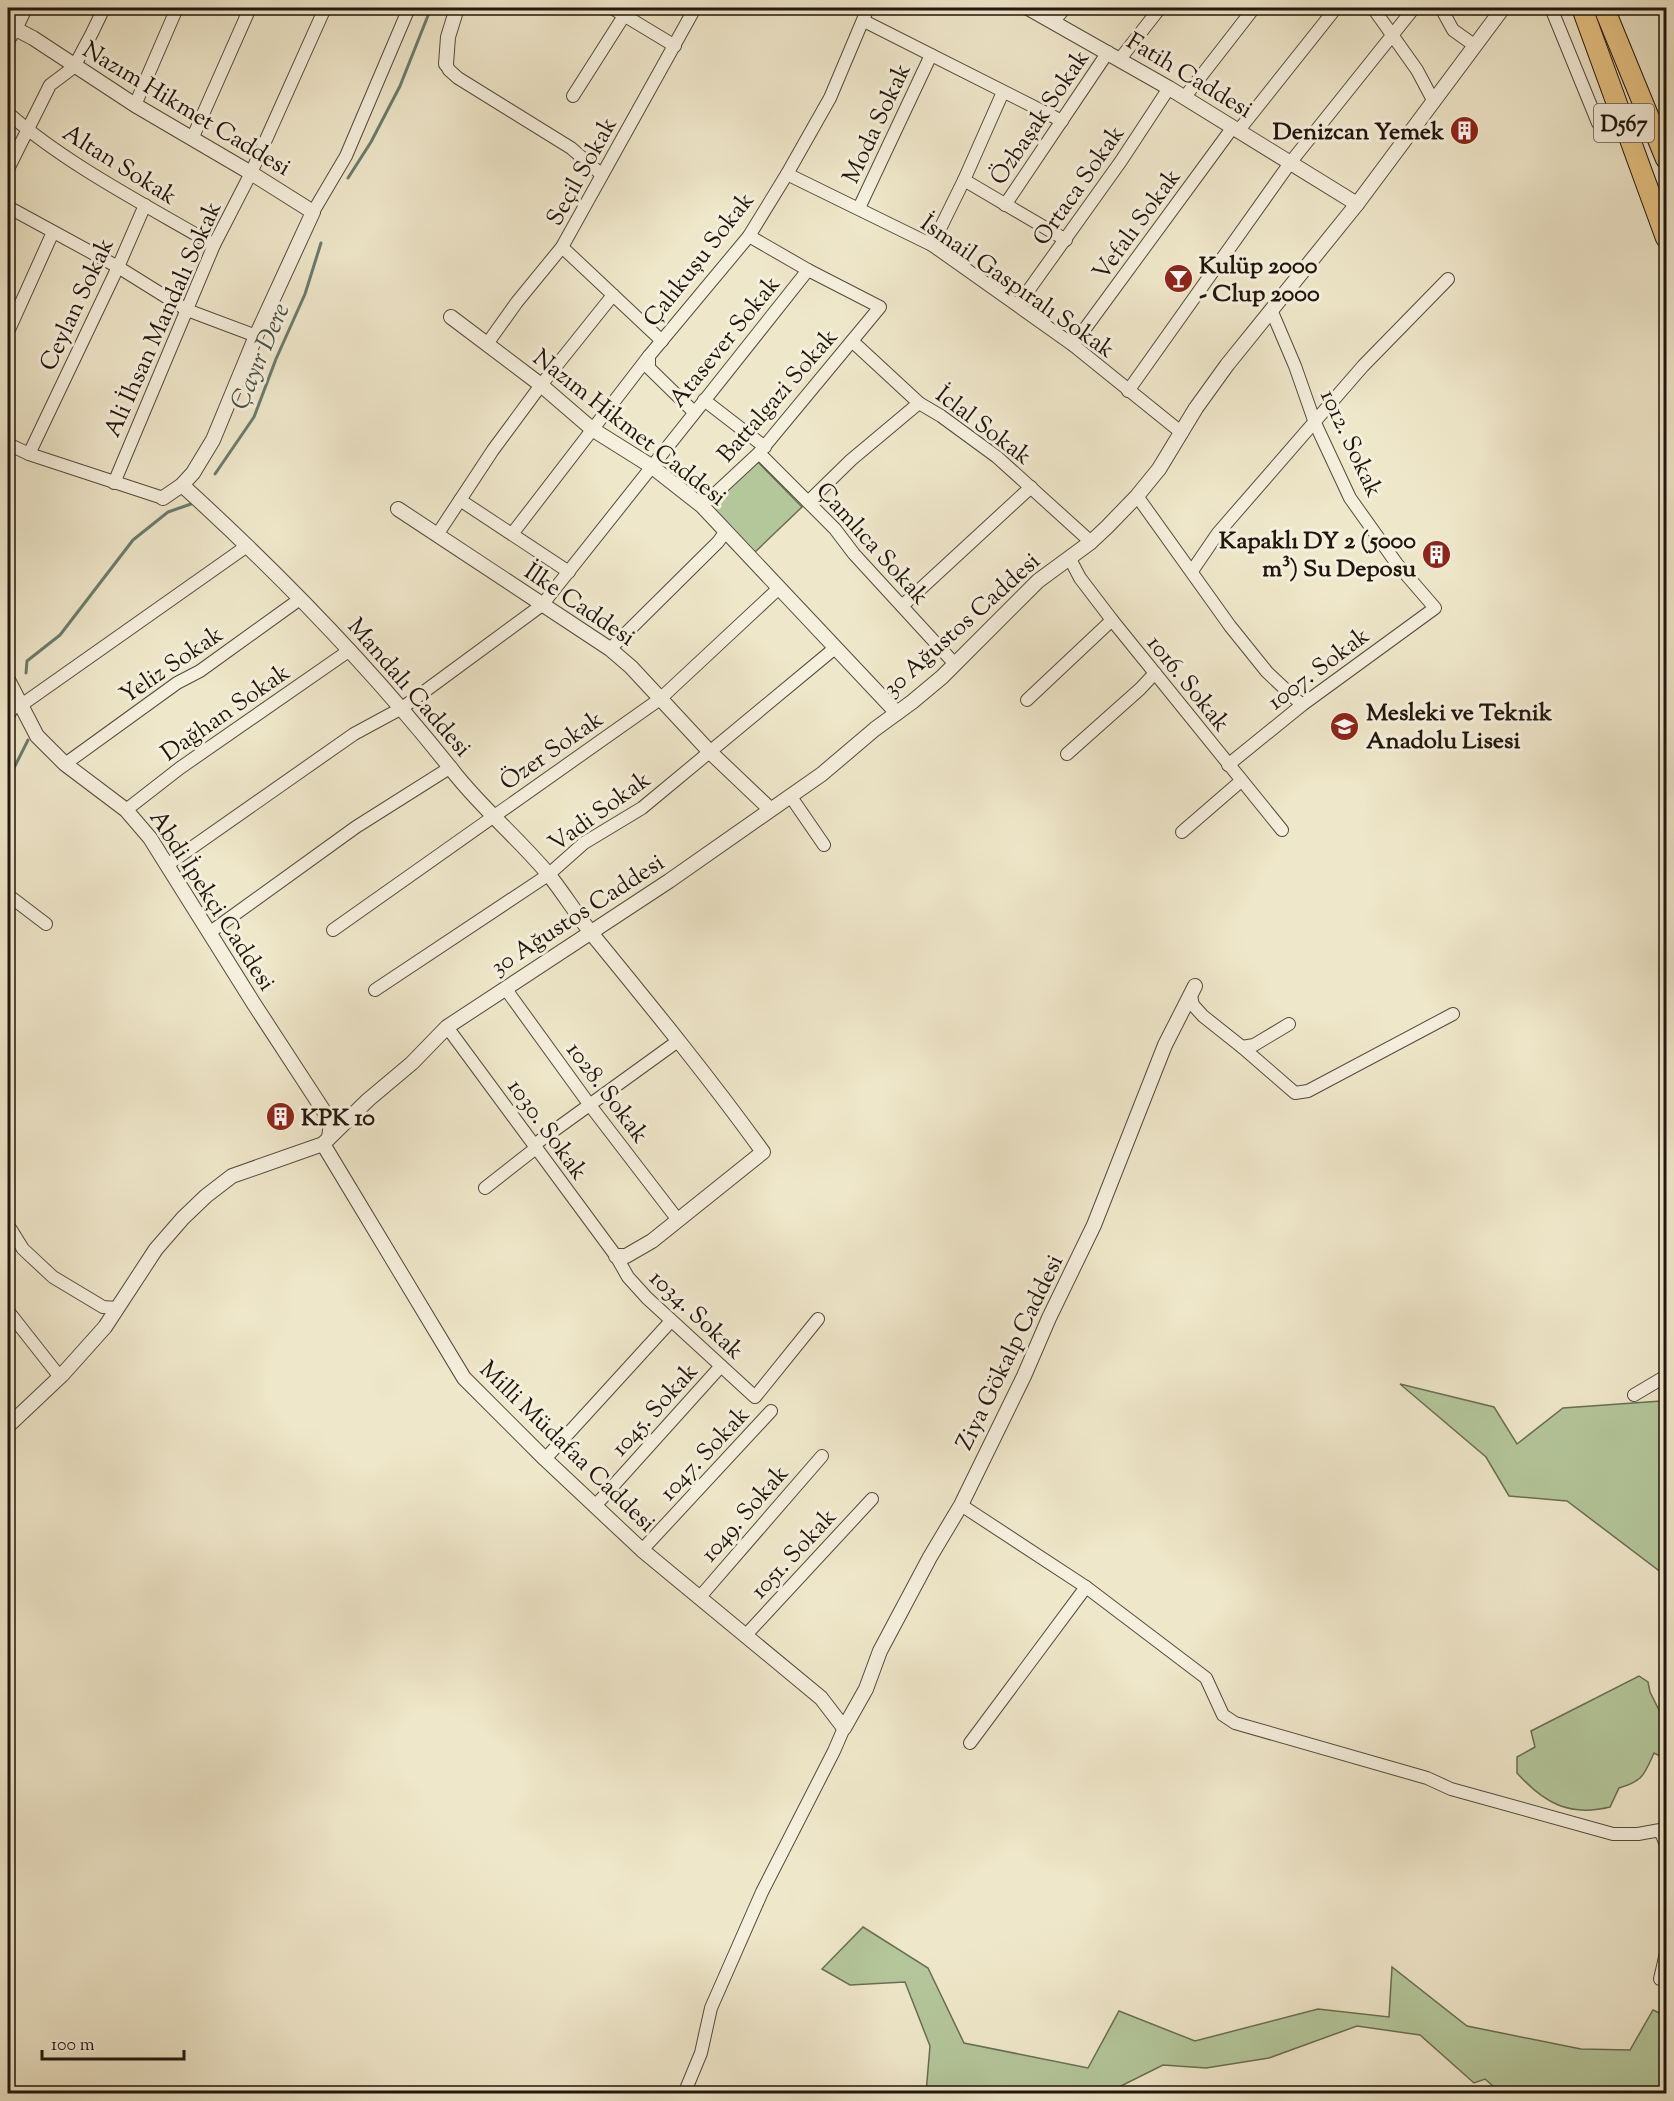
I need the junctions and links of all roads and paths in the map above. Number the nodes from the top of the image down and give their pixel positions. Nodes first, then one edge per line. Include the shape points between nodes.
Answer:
1 (25, 8) edge
2 (104, 8) edge
3 (177, 8) edge
4 (250, 8) edge
5 (325, 8) edge
6 (409, 8) edge
7 (457, 8) edge
8 (612, 8) edge
9 (695, 8) edge
10 (868, 8) edge
11 (1029, 8) edge
12 (1065, 8) edge
13 (1160, 8) edge
14 (1254, 8) edge
15 (1336, 8) edge
16 (1373, 8) edge
17 (1414, 8) edge
18 (1441, 8) edge
19 (1503, 8) edge
20 (1551, 8) edge
21 (1582, 8) edge
22 (1604, 8) edge
23 (627, 11) edge
24 (864, 21) junction
25 (1053, 22) junction
26 (11, 27) edge
27 (1393, 35) junction
28 (8, 42) edge
29 (1473, 45) junction
30 (675, 46) junction
31 (931, 55) junction
32 (1114, 56) junction
33 (446, 64) joint
34 (74, 67) junction
35 (1169, 88) junction
36 (1003, 92) junction
37 (573, 96) dead end
38 (1184, 98) junction
39 (1434, 102) junction
40 (135, 105) junction
41 (8, 113) edge
42 (1062, 121) junction
43 (1598, 123) dead end
44 (1236, 128) junction
45 (27, 130) junction
46 (192, 139) junction
47 (1666, 159) edge
48 (1290, 163) junction
49 (8, 169) edge
50 (250, 173) junction
51 (787, 174) junction
52 (603, 175) junction
53 (964, 180) junction
54 (1358, 204) junction
55 (145, 205) junction
56 (1005, 205) junction
57 (8, 207) edge
58 (859, 208) junction
59 (312, 212) junction
60 (53, 232) junction
61 (748, 236) junction
62 (1666, 237) edge
63 (1066, 240) junction
64 (214, 245) junction
65 (932, 245) junction
66 (562, 247) junction
67 (118, 267) junction
68 (808, 270) junction
69 (1448, 279) dead end
70 (613, 295) junction
71 (1018, 305) junction
72 (880, 308) joint
73 (187, 310) junction
74 (1272, 312) junction
75 (451, 317) dead end
76 (8, 332) edge
77 (256, 336) junction
78 (662, 341) junction
79 (852, 341) junction
80 (487, 344) junction
81 (1072, 345) junction
82 (649, 356) junction
83 (541, 385) junction
84 (1128, 391) junction
85 (704, 400) junction
86 (919, 403) junction
87 (694, 412) junction
88 (1315, 423) junction
89 (592, 429) junction
90 (1182, 433) junction
91 (8, 444) edge
92 (762, 450) junction
93 (29, 454) junction
94 (651, 466) junction
95 (114, 483) junction
96 (182, 485) junction
97 (1031, 487) junction
98 (1137, 496) junction
99 (163, 498) joint
100 (460, 500) junction
101 (808, 502) junction
102 (702, 506) junction
103 (398, 509) dead end
104 (726, 531) junction
105 (512, 534) junction
106 (437, 535) junction
107 (1091, 542) junction
108 (247, 546) junction
109 (1070, 558) junction
110 (1192, 571) junction
111 (568, 572) junction
112 (779, 588) junction
113 (300, 599) junction
114 (542, 605) junction
115 (902, 606) junction
116 (1435, 608) joint
117 (1112, 620) junction
118 (835, 648) junction
119 (610, 649) junction
120 (350, 650) junction
121 (954, 663) junction
122 (1155, 673) junction
123 (8, 680) edge
124 (660, 699) junction
125 (1027, 700) dead end
126 (19, 703) junction
127 (1302, 705) junction
128 (402, 708) junction
129 (897, 713) junction
130 (8, 716) edge
131 (709, 752) junction
132 (1067, 754) dead end
133 (65, 764) junction
134 (1227, 765) junction
135 (451, 767) junction
136 (1241, 781) junction
137 (790, 797) junction
138 (770, 809) junction
139 (126, 810) junction
140 (495, 816) junction
141 (1282, 830) dead end
142 (1182, 832) dead end
143 (824, 845) dead end
144 (167, 865) junction
145 (548, 874) junction
146 (8, 895) edge
147 (46, 924) dead end
148 (333, 930) dead end
149 (591, 932) junction
150 (209, 933) junction
151 (505, 988) junction
152 (375, 990) dead end
153 (1193, 991) joint
154 (1454, 1014) dead end
155 (1289, 1024) dead end
156 (447, 1027) junction
157 (678, 1041) junction
158 (1242, 1047) junction
159 (589, 1104) junction
160 (326, 1141) junction
161 (535, 1146) junction
162 (485, 1188) dead end
163 (678, 1220) junction
164 (8, 1225) edge
165 (616, 1256) junction
166 (117, 1308) junction
167 (8, 1311) edge
168 (818, 1319) dead end
169 (671, 1320) junction
170 (721, 1366) junction
171 (62, 1375) junction
172 (1666, 1376) edge
173 (1634, 1395) dead end
174 (771, 1412) dead end
175 (10, 1420) edge
176 (822, 1456) dead end
177 (546, 1459) junction
178 (872, 1499) dead end
179 (961, 1505) junction
180 (595, 1506) junction
181 (642, 1550) junction
182 (1086, 1587) junction
183 (699, 1598) junction
184 (745, 1635) junction
185 (844, 1728) junction
186 (970, 1743) dead end
187 (1666, 1845) edge
188 (1666, 1953) edge
189 (1660, 1979) dead end
190 (684, 2094) edge

1 - 26 street
2 - 34 street
3 - 40 street
4 - 46 street
5 - 50 street, Ali İhsan Mandalı Sokak
6 - 59 street via 345,156
7 - 33 street via 448,37
8 - 23 street
9 - 30 street, Seçil Sokak
10 - 24 street, Çalıkuşu Sokak
11 - 25 street, Fatih Caddesi
12 - 25 street
13 - 32 street, Özbaşak Sokak
14 - 38 street
15 - 44 street, Vefalı Sokak
16 - 27 street
17 - 27 street
18 - 29 street via 1454,30
19 - 29 street, 30 Ağustos Caddesi
20 - 43 street
21 - 62 highway, D567
22 - 47 highway, D567
23 - 30 street
23 - 37 street
24 - 31 street
24 - 51 street, Çalıkuşu Sokak via 830,98
25 - 32 street, Fatih Caddesi
26 - 28 street
26 - 34 street, Nazım Hikmet Caddesi
27 - 39 street
27 - 48 street
29 - 39 street, 30 Ağustos Caddesi
30 - 52 street, Seçil Sokak
31 - 36 street
31 - 58 street, Moda Sokak
32 - 35 street, Fatih Caddesi
32 - 42 street, Özbaşak Sokak
33 - 52 street via 458,78 571,148
34 - 40 street, Nazım Hikmet Caddesi
34 - 45 street via 50,85
35 - 38 street, Fatih Caddesi
35 - 63 street, Ortaca Sokak
36 - 42 street
36 - 53 street
38 - 44 street, Fatih Caddesi
39 - 54 street, 30 Ağustos Caddesi
40 - 46 street, Nazım Hikmet Caddesi
41 - 45 street, Altan Sokak
42 - 56 street, Özbaşak Sokak
44 - 48 street, Fatih Caddesi
44 - 81 street, Vefalı Sokak
45 - 49 street
45 - 55 street, Altan Sokak
46 - 50 street, Nazım Hikmet Caddesi
48 - 54 street, Fatih Caddesi
48 - 84 street
50 - 59 street, Nazım Hikmet Caddesi
50 - 64 street, Ali İhsan Mandalı Sokak
51 - 58 street, İsmail Gaspıralı Sokak
51 - 61 street, Çalıkuşu Sokak
52 - 66 street, Seçil Sokak
53 - 56 street
53 - 65 street
54 - 74 street, 30 Ağustos Caddesi
55 - 64 street, Altan Sokak
55 - 67 street, Ceylan Sokak
56 - 63 street
57 - 60 street
58 - 65 street, İsmail Gaspıralı Sokak
59 - 77 street
60 - 67 street
60 - 76 street
61 - 68 street, Atasever Sokak
61 - 78 street, Çalıkuşu Sokak
63 - 71 street, Ortaca Sokak
64 - 73 street, Ali İhsan Mandalı Sokak
65 - 71 street, İsmail Gaspıralı Sokak
66 - 70 street
66 - 80 street, Seçil Sokak
67 - 73 street
67 - 93 street, Ceylan Sokak
68 - 72 street, Atasever Sokak
68 - 85 street, Atasever Sokak
69 - 88 street via 1363,366
70 - 78 street
70 - 83 street
71 - 81 street, İsmail Gaspıralı Sokak
72 - 79 street, Battalgazi Sokak
73 - 77 street
73 - 95 street, Ali İhsan Mandalı Sokak
74 - 88 street, 1012. Sokak
74 - 90 street, 30 Ağustos Caddesi via 1227,365
75 - 80 street, Nazım Hikmet Caddesi
77 - 96 street via 213,440
78 - 82 street, Çalıkuşu Sokak
79 - 86 street, İclal Sokak
79 - 92 street, Battalgazi Sokak
80 - 83 street, Nazım Hikmet Caddesi
81 - 84 street, İsmail Gaspıralı Sokak
82 - 87 street via 649,368
82 - 89 street, Çalıkuşu Sokak
83 - 89 street, Nazım Hikmet Caddesi
83 - 100 street
84 - 90 street, İsmail Gaspıralı Sokak
85 - 87 street, Atasever Sokak
85 - 92 street, Çamlıca Sokak
86 - 97 street, İclal Sokak via 997,457
86 - 101 street via 850,460
87 - 94 street, Atasever Sokak
88 - 110 street via 1218,533
88 - 116 street, 1012. Sokak via 1350,498 1397,564
89 - 94 street, Nazım Hikmet Caddesi
89 - 105 street, Çalıkuşu Sokak
90 - 98 street, 30 Ağustos Caddesi
91 - 93 street
92 - 101 street, Çamlıca Sokak
92 - 102 street, Battalgazi Sokak
93 - 95 street
94 - 102 street, Nazım Hikmet Caddesi
94 - 111 street, Atasever Sokak
95 - 99 street
96 - 99 street
96 - 108 street, Mandalı Caddesi
97 - 107 street, İclal Sokak
97 - 115 street
98 - 107 street, 30 Ağustos Caddesi
98 - 110 street
100 - 105 street
100 - 106 street
101 - 115 street, Çamlıca Sokak
102 - 104 street, Nazım Hikmet Caddesi
103 - 106 street, İlke Caddesi
104 - 112 street, Nazım Hikmet Caddesi
104 - 119 street
105 - 111 street
106 - 114 street, İlke Caddesi
107 - 109 street, 30 Ağustos Caddesi
108 - 113 street, Mandalı Caddesi
108 - 126 street
109 - 117 street, 1016. Sokak
109 - 121 street, 30 Ağustos Caddesi via 1038,581
110 - 127 street via 1267,672
111 - 114 street, Atasever Sokak
112 - 118 street, Nazım Hikmet Caddesi
112 - 124 street, Özer Sokak
113 - 120 street, Mandalı Caddesi
113 - 133 street, Yeliz Sokak
114 - 119 street, İlke Caddesi
114 - 128 street, Atasever Sokak
115 - 121 street, Çamlıca Sokak
116 - 127 street, 1007. Sokak
117 - 122 street, 1016. Sokak
117 - 125 street
118 - 129 street, Nazım Hikmet Caddesi
118 - 131 street, Vadi Sokak
119 - 124 street, İlke Caddesi
120 - 128 street, Mandalı Caddesi
120 - 139 street, Dağhan Sokak
121 - 129 street, 30 Ağustos Caddesi
122 - 132 street
122 - 134 street, 1016. Sokak
123 - 126 street, Abdi İpekçi Caddesi
124 - 131 street, İlke Caddesi
124 - 140 street, Özer Sokak
126 - 130 street
126 - 133 street, Abdi İpekçi Caddesi via 37,736
127 - 134 street, 1007. Sokak
128 - 135 street, Mandalı Caddesi
128 - 144 street, Atasever Sokak via 354,734
129 - 137 street, 30 Ağustos Caddesi
131 - 138 street, İlke Caddesi
131 - 145 street, Vadi Sokak via 642,808 584,843
133 - 139 street, Abdi İpekçi Caddesi
134 - 136 street, 1016. Sokak
135 - 140 street, Mandalı Caddesi
135 - 150 street via 356,827
136 - 141 street, 1016. Sokak
136 - 142 street
137 - 138 street, 30 Ağustos Caddesi
137 - 143 street
138 - 149 street, 30 Ağustos Caddesi
139 - 144 street, Abdi İpekçi Caddesi
140 - 145 street, Mandalı Caddesi
140 - 148 street, Özer Sokak
144 - 150 street, Abdi İpekçi Caddesi
145 - 149 street, Mandalı Caddesi
145 - 152 street, Vadi Sokak
146 - 147 street
149 - 151 street, 30 Ağustos Caddesi
149 - 157 street, Mandalı Caddesi
150 - 160 street, Abdi İpekçi Caddesi via 331,1122
151 - 156 street, 30 Ağustos Caddesi
151 - 159 street, 1028. Sokak
153 - 158 street via 1193,1005
153 - 179 street, Ziya Gökalp Caddesi via 1165,1045 1094,1226
154 - 158 street via 1303,1092 1295,1093
155 - 158 street via 1254,1045
156 - 160 street, 30 Ağustos Caddesi
156 - 161 street, 1030. Sokak
157 - 159 street
157 - 163 street, Mandalı Caddesi via 763,1152
159 - 161 street
159 - 163 street, 1028. Sokak
160 - 166 street via 232,1176 206,1196 156,1249
160 - 177 street, Milli Müdafaa Caddesi via 464,1378
161 - 162 street
161 - 165 street, 1030. Sokak
163 - 165 street via 652,1241 626,1256
164 - 166 street via 23,1249 53,1277 103,1307
165 - 169 street, 1034. Sokak via 628,1276
166 - 171 street
167 - 171 street
168 - 170 street, 1034. Sokak via 755,1397
169 - 170 street, 1034. Sokak
169 - 177 street
170 - 180 street, 1045. Sokak
171 - 175 street
172 - 173 street
174 - 181 street, 1047. Sokak
176 - 183 street, 1049. Sokak
177 - 180 street, Milli Müdafaa Caddesi
178 - 184 street, 1051. Sokak
179 - 182 street
179 - 185 street, Ziya Gökalp Caddesi via 880,1651 866,1689
180 - 181 street, Milli Müdafaa Caddesi
181 - 183 street, Milli Müdafaa Caddesi
182 - 186 street
182 - 187 street via 1206,1678 1223,1715 1235,1723 1427,1778 1451,1790 1613,1834 1660,1830
183 - 184 street, Milli Müdafaa Caddesi
184 - 185 street, Milli Müdafaa Caddesi via 821,1698
185 - 190 street via 762,1892 711,2008
188 - 189 street

